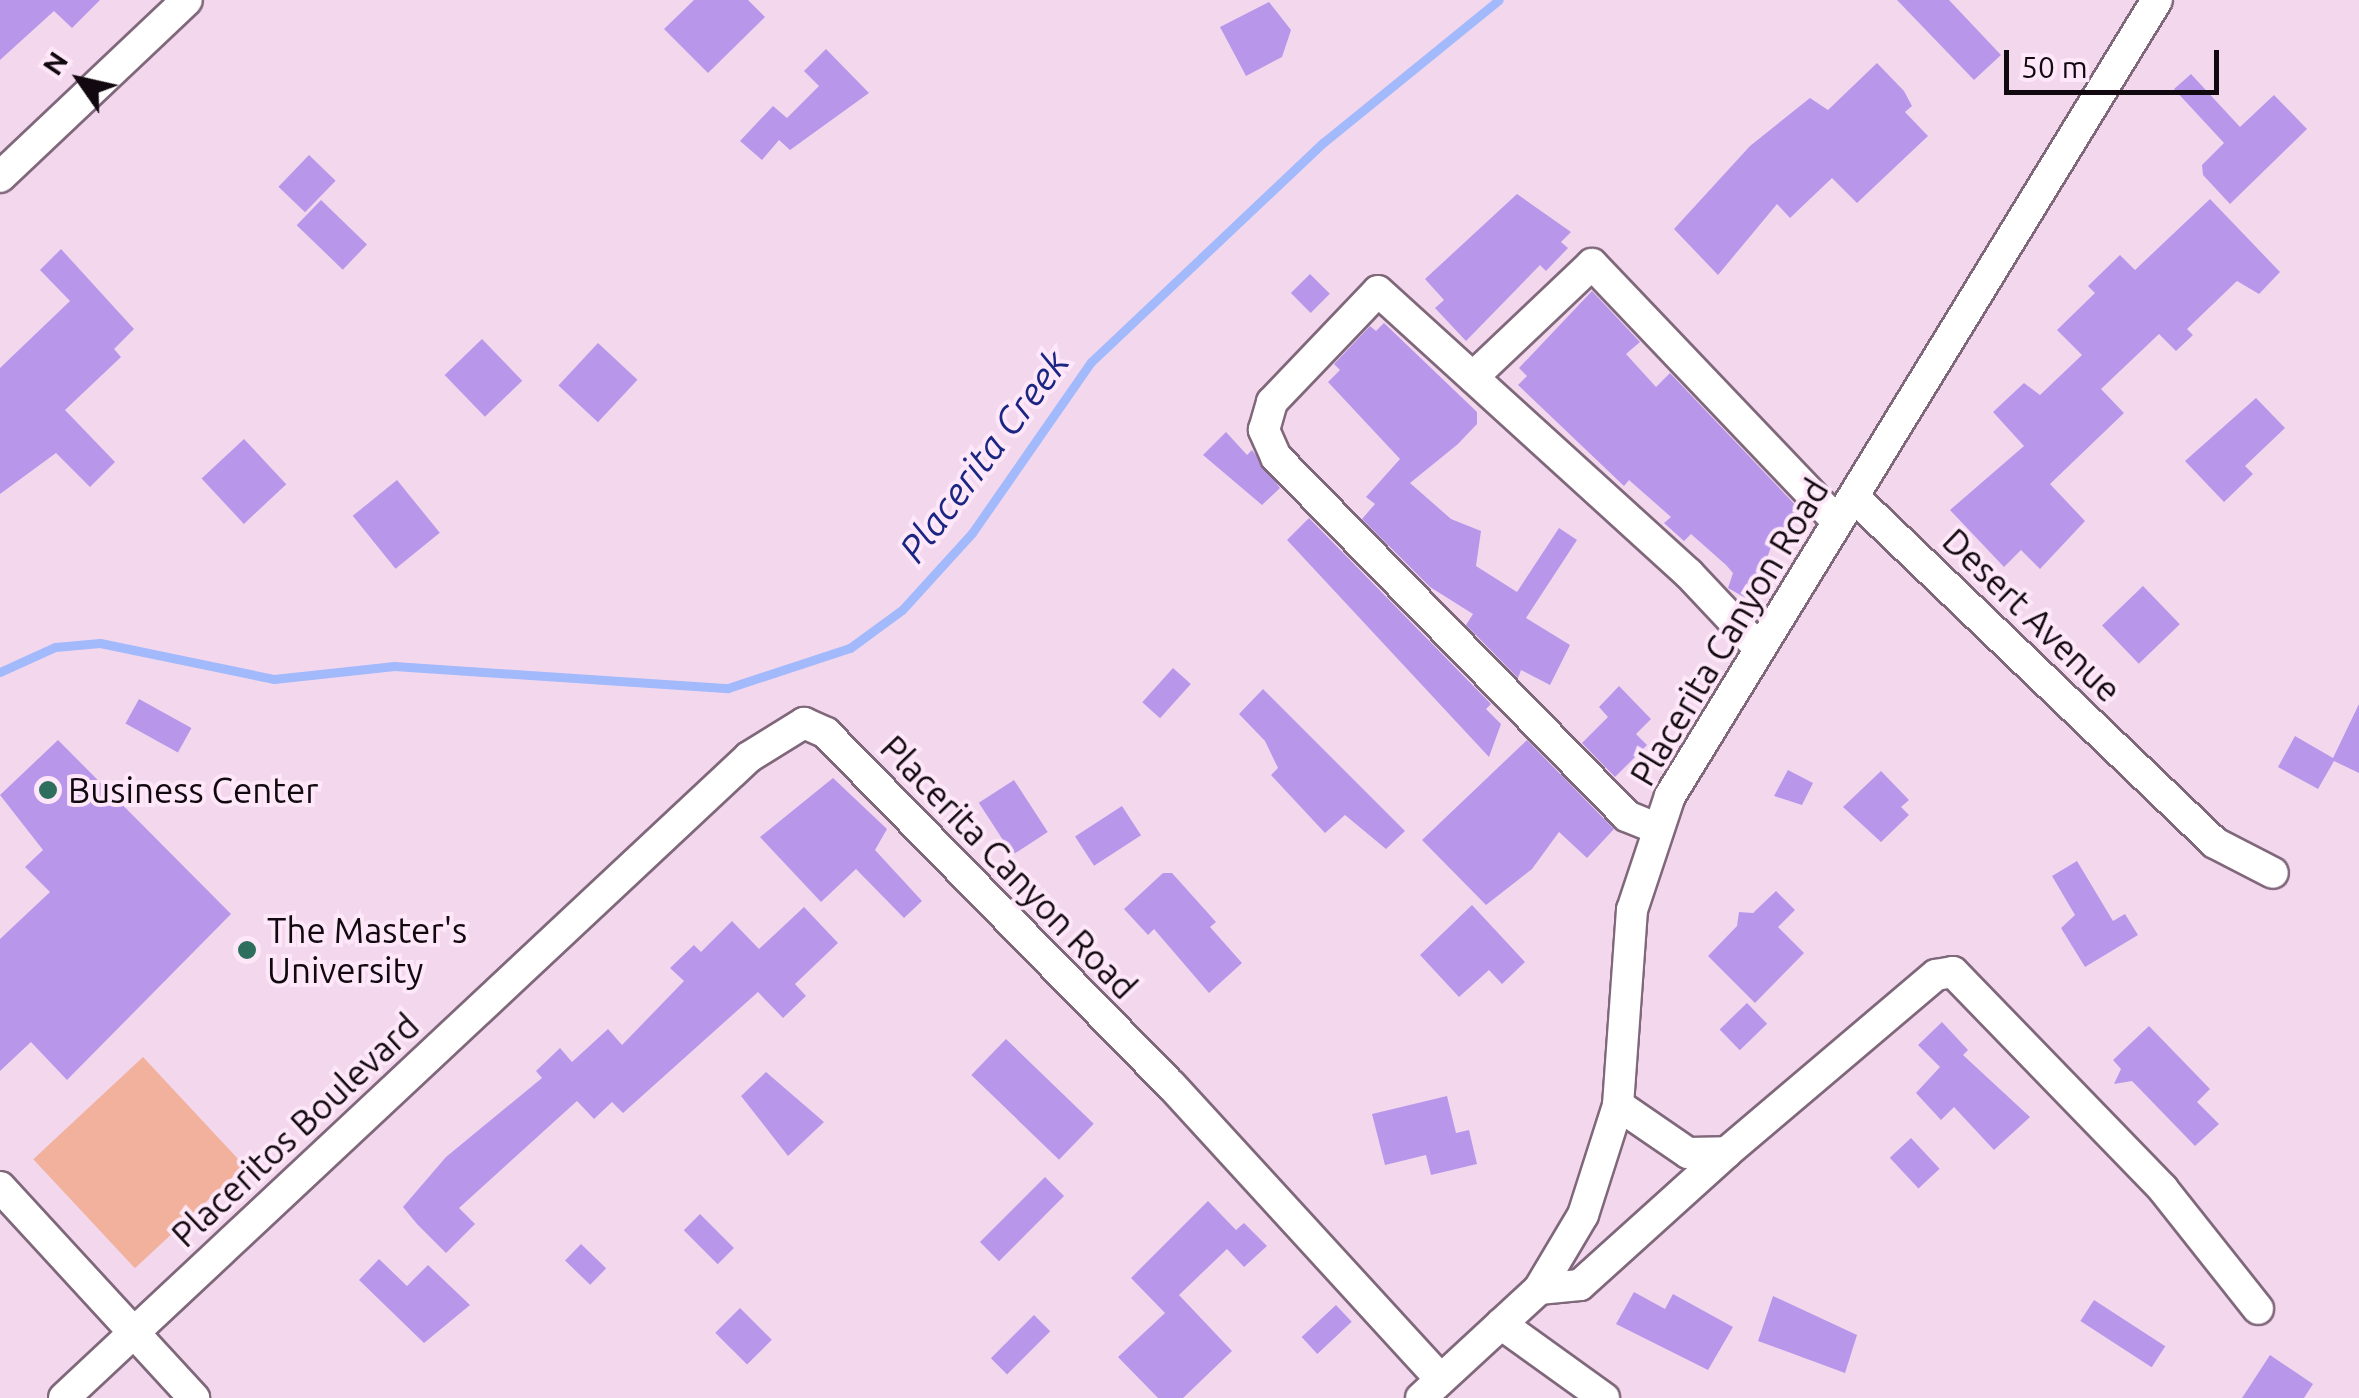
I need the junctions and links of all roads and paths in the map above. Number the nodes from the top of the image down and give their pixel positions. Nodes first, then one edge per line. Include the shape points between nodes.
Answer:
1 (187, 0) edge
2 (2157, 0) edge
3 (0, 177) edge
4 (1473, 377) junction
5 (1846, 509) junction
6 (1756, 646) junction
7 (804, 723) joint
8 (1656, 828) junction
9 (2273, 873) dead end
10 (1618, 1105) junction
11 (1727, 1152) junction
12 (0, 1187) edge
13 (1539, 1289) junction
14 (2258, 1309) dead end
15 (1502, 1324) junction
16 (132, 1332) junction
17 (1430, 1389) edge
18 (64, 1398) edge
19 (194, 1398) edge
20 (1604, 1398) edge

1 - 3 street
2 - 5 street, Placerita Canyon Road
4 - 5 street, Desert Avenue via 1592,264
4 - 6 street
4 - 8 street via 1378,291 1272,402 1268,445 1400,592 1627,816
5 - 6 street, Placerita Canyon Road
5 - 9 street, Desert Avenue via 2215,844
6 - 8 street, Placerita Canyon Road
7 - 16 street, Placeritos Boulevard via 748,757
7 - 17 street, Placerita Canyon Road via 826,734 1171,1085
8 - 10 street, Placerita Canyon Road via 1632,910
10 - 11 street via 1688,1153
10 - 13 street, Placerita Canyon Road via 1583,1215
11 - 13 street via 1580,1285
11 - 14 street via 1936,975 1953,972 2163,1189
12 - 16 street
13 - 15 street, Placerita Canyon Road
15 - 17 street, Placerita Canyon Road
15 - 20 street
16 - 18 street, Placeritos Boulevard
16 - 19 street

